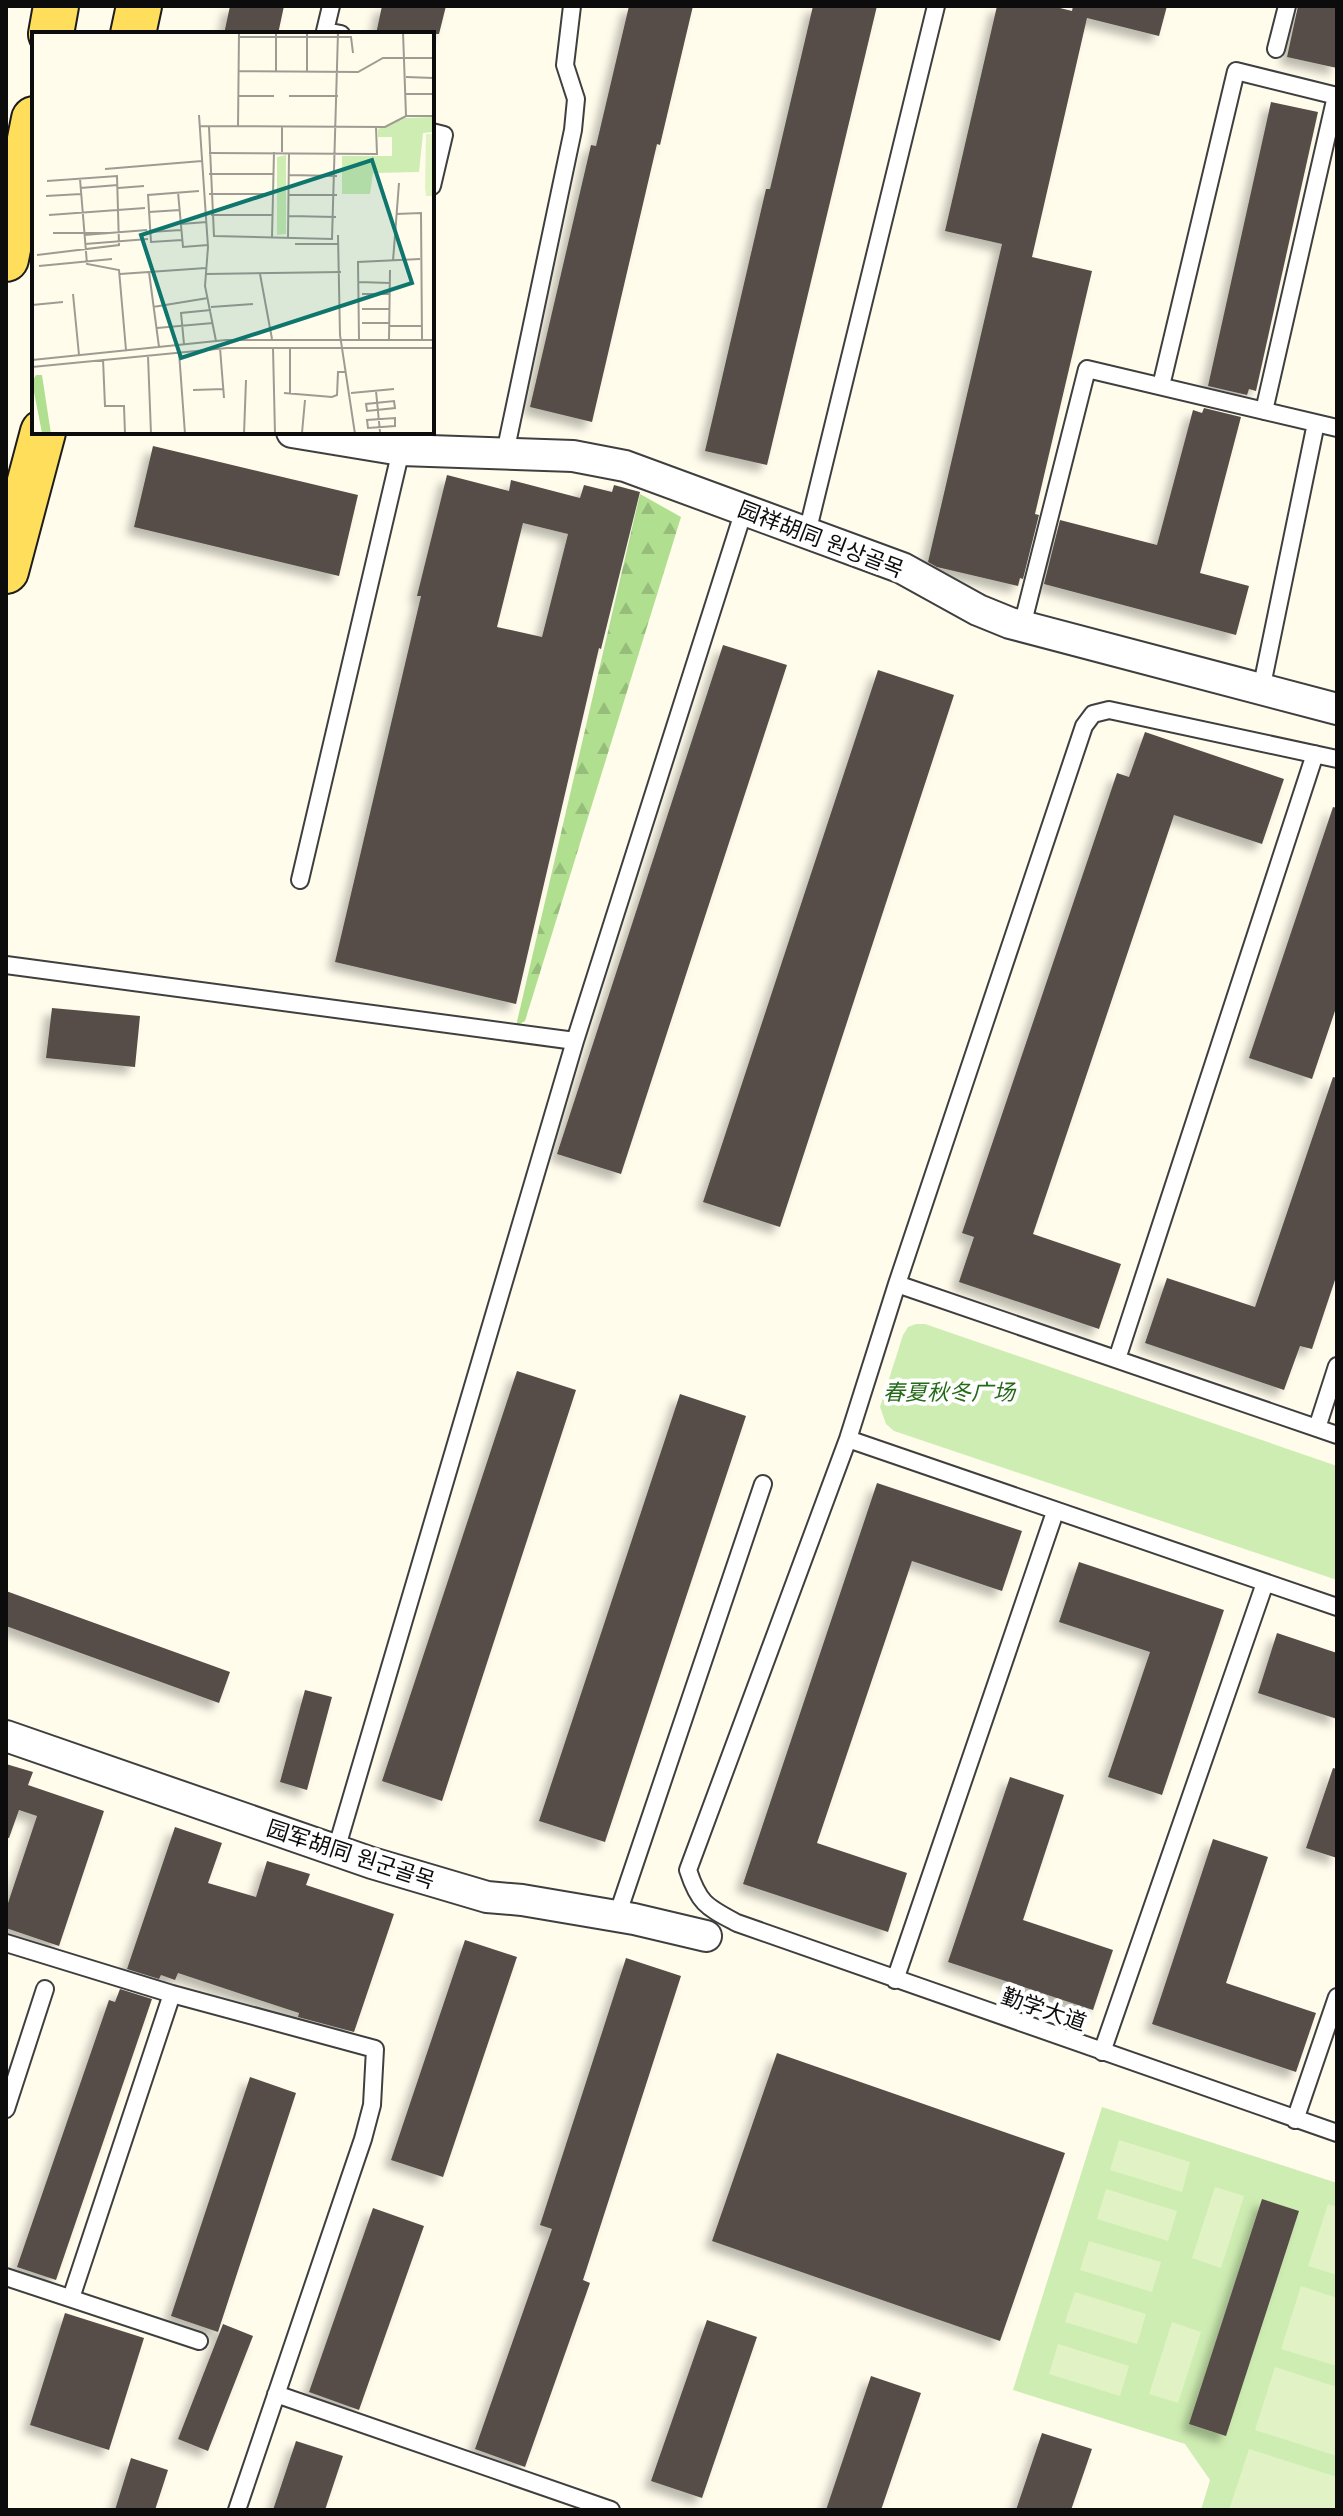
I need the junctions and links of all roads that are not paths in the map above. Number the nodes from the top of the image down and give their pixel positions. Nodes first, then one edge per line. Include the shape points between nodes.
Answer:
1 (56, 6) edge
2 (139, 6) edge
3 (331, 6) edge
4 (572, 6) edge
5 (936, 6) edge
6 (1287, 6) edge
7 (51, 32) edge
8 (133, 32) edge
9 (330, 32) edge
10 (1276, 49) dead end
11 (1337, 96) edge
12 (32, 129) edge
13 (434, 132) edge
14 (434, 178) edge
15 (6, 259) edge
16 (1161, 386) junction
17 (1264, 411) junction
18 (1316, 423) junction
19 (1337, 428) edge
20 (42, 434) edge
21 (318, 434) edge
22 (371, 438) edge
23 (401, 450) junction
24 (505, 453) junction
25 (744, 510) junction
26 (807, 533) junction
27 (6, 571) edge
28 (1022, 626) junction
29 (1261, 690) junction
30 (1337, 709) edge
31 (1315, 754) junction
32 (1337, 759) edge
33 (300, 880) dead end
34 (6, 965) edge
35 (575, 1041) junction
36 (897, 1284) junction
37 (1117, 1359) junction
38 (1337, 1366) edge
39 (1317, 1428) junction
40 (1337, 1435) edge
41 (848, 1439) junction
42 (763, 1484) dead end
43 (1055, 1512) junction
44 (1265, 1583) junction
45 (1337, 1607) edge
46 (6, 1736) edge
47 (336, 1850) junction
48 (617, 1916) junction
49 (706, 1936) dead end
50 (6, 1943) edge
51 (895, 1980) junction
52 (45, 1989) dead end
53 (172, 1994) junction
54 (1337, 1997) edge
55 (1102, 2052) junction
56 (6, 2109) edge
57 (1295, 2120) junction
58 (1337, 2133) edge
59 (6, 2277) edge
60 (71, 2298) junction
61 (199, 2341) dead end
62 (276, 2394) junction
63 (237, 2510) edge
64 (611, 2510) edge

1 - 7 main road
2 - 8 main road
3 - 9 lane via 325,31
4 - 24 lane via 565,65 576,99 573,130
5 - 26 lane
6 - 10 lane
11 - 16 lane via 1236,71
11 - 17 lane
12 - 15 main road
13 - 14 lane via 444,135
16 - 17 lane
16 - 28 lane via 1087,369
17 - 18 lane
18 - 19 lane
18 - 29 lane
20 - 27 main road
21 - 22 street, 园祥胡同 원상골목
22 - 23 street, 园祥胡同 원상골목
23 - 24 street, 园祥胡同 원상골목
23 - 33 lane
24 - 25 street, 园祥胡同 원상골목 via 573,456 625,466
25 - 26 street, 园祥胡同 원상골목
25 - 35 lane
26 - 28 street, 园祥胡同 원상골목 via 902,568 978,610
28 - 29 street, 园祥胡同 원상골목
29 - 30 street, 园祥胡同 원상골목
31 - 32 lane
31 - 36 lane, 勤学大道 via 1109,710 1093,714 1084,726
31 - 37 lane
34 - 35 lane
35 - 47 lane
36 - 37 lane
36 - 41 lane, 勤学大道
37 - 39 lane
38 - 39 lane
39 - 40 lane
41 - 43 lane
41 - 51 lane, 勤学大道 via 688,1870 707,1907 737,1923
42 - 48 lane
43 - 44 lane
43 - 51 lane
44 - 45 lane
44 - 55 lane
46 - 47 street, 园军胡同 원군골목
47 - 48 street, 园军胡同 원군골목 via 487,1897
48 - 49 street, 园军胡同 원군골목
50 - 53 lane
51 - 55 lane, 勤学大道
52 - 56 lane
53 - 60 lane
53 - 62 lane via 375,2049 369,2116
54 - 57 lane
55 - 57 lane, 勤学大道
57 - 58 lane, 勤学大道
59 - 60 lane
60 - 61 lane
62 - 63 lane
62 - 64 lane

